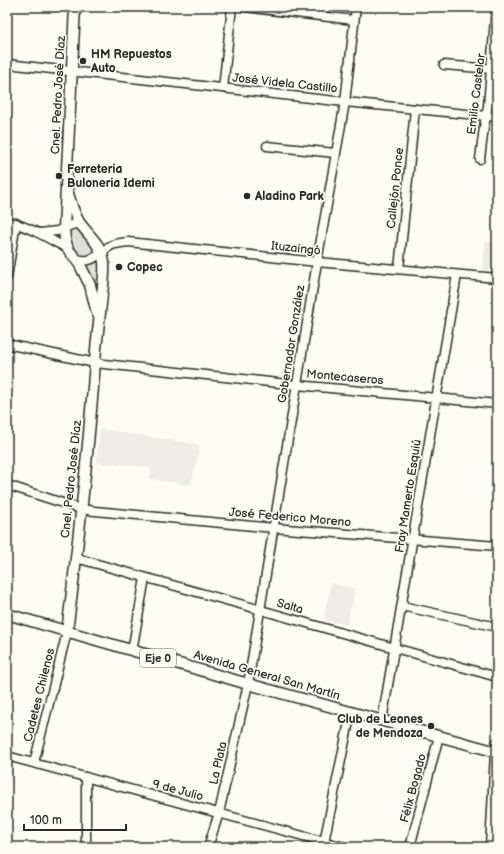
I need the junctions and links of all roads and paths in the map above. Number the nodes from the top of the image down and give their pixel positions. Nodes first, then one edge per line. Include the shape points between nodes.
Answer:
1 (75, 7) edge
2 (232, 7) edge
3 (244, 7) edge
4 (356, 7) edge
5 (496, 7) edge
6 (354, 20) junction
7 (7, 64) edge
8 (444, 65) dead end
9 (492, 69) junction
10 (71, 71) junction
11 (223, 88) junction
12 (345, 102) junction
13 (415, 109) junction
14 (486, 116) junction
15 (497, 117) edge
16 (267, 146) dead end
17 (336, 153) junction
18 (480, 159) dead end
19 (66, 185) junction
20 (7, 221) edge
21 (16, 223) junction
22 (81, 225) junction
23 (66, 231) junction
24 (40, 233) junction
25 (68, 249) junction
26 (99, 251) junction
27 (76, 258) junction
28 (316, 262) junction
29 (398, 269) junction
30 (457, 275) junction
31 (7, 277) edge
32 (497, 278) edge
33 (98, 329) junction
34 (7, 344) edge
35 (95, 363) junction
36 (297, 385) junction
37 (437, 398) junction
38 (497, 404) edge
39 (7, 485) edge
40 (81, 509) junction
41 (274, 528) junction
42 (413, 539) junction
43 (497, 546) edge
44 (76, 558) junction
45 (145, 578) junction
46 (402, 606) junction
47 (261, 610) junction
48 (7, 614) edge
49 (497, 627) edge
50 (67, 632) junction
51 (395, 648) junction
52 (132, 651) junction
53 (497, 677) edge
54 (248, 684) junction
55 (351, 712) junction
56 (382, 721) junction
57 (439, 736) junction
58 (496, 748) edge
59 (7, 756) edge
60 (34, 763) junction
61 (86, 777) junction
62 (219, 813) junction
63 (323, 844) edge
64 (86, 847) edge
65 (208, 847) edge
66 (344, 847) edge
67 (410, 847) edge
68 (490, 847) edge

1 - 10 main road, Cnel. Pedro José Díaz
2 - 11 street
3 - 6 street
4 - 6 street, Gobernador González
5 - 9 street, Emilio Castelar
6 - 12 street, Gobernador González
7 - 10 street, José Videla Castillo
8 - 9 street
9 - 14 street, Emilio Castelar
10 - 11 street, José Videla Castillo
10 - 19 main road, Cnel. Pedro José Díaz
11 - 12 street, José Videla Castillo
12 - 13 street, José Videla Castillo
12 - 17 street, Gobernador González
13 - 14 street, José Videla Castillo
13 - 29 street, Callejón Ponce
14 - 15 street, José Videla Castillo
14 - 18 street, Emilio Castelar
16 - 17 street
17 - 28 street, Gobernador González
19 - 22 main road, Cnel. Pedro José Díaz
19 - 23 main road, Cnel. Pedro José Díaz
20 - 21 street
21 - 24 street
21 - 31 street
22 - 23 street via 74,224
22 - 26 main road, Cnel. Pedro José Díaz
23 - 24 street
23 - 25 main road, Cnel. Pedro José Díaz
24 - 25 street
25 - 27 main road, Cnel. Pedro José Díaz
26 - 27 street, Ituzaingó via 88,260
26 - 28 street, Ituzaingó via 128,242
26 - 33 main road, Cnel. Pedro José Díaz via 104,262 104,271
27 - 33 main road, Cnel. Pedro José Díaz via 90,285
28 - 29 street, Ituzaingó
28 - 36 street, Gobernador González
29 - 30 street, Ituzaingó
30 - 32 street, Ituzaingó
30 - 37 street, Fray Mamerto Esquiú
33 - 35 main road, Cnel. Pedro José Díaz
34 - 35 street, Montecaseros
35 - 36 street, Montecaseros
35 - 40 main road, Cnel. Pedro José Díaz
36 - 37 street, Montecaseros
36 - 41 street, Gobernador González
37 - 38 street, Montecaseros
37 - 42 street, Fray Mamerto Esquiú
39 - 40 street, José Federico Moreno
40 - 41 street, José Federico Moreno
40 - 44 main road, Cnel. Pedro José Díaz
41 - 42 street, José Federico Moreno
41 - 47 street, Gobernador González
42 - 43 street, José Federico Moreno
42 - 46 street, Fray Mamerto Esquiú
44 - 45 street, Salta
44 - 50 main road, Cnel. Pedro José Díaz
45 - 47 street, Salta
45 - 52 street
46 - 49 street
46 - 51 street, Fray Mamerto Esquiú
47 - 51 street, Salta
47 - 54 street, Gobernador González
48 - 50 main road, Avenida General San Martín / Eje 0
50 - 52 main road, Avenida General San Martín / Eje 0
50 - 60 street, Cadetes Chilenos
51 - 53 street, Salta
51 - 56 street, Fray Mamerto Esquiú
52 - 54 main road, Avenida General San Martín / Eje 0
54 - 55 main road, Avenida General San Martín / Eje 0
54 - 62 street, La Plata
55 - 56 main road, Avenida General San Martín / Eje 0
55 - 63 street
56 - 57 main road, Avenida General San Martín / Eje 0
57 - 58 main road, Avenida General San Martín / Eje 0
57 - 67 street, Félix Bogado
58 - 68 street
59 - 60 street, 9 de Julio
60 - 61 street, 9 de Julio
61 - 62 street, 9 de Julio
61 - 64 street
62 - 63 street, 9 de Julio
62 - 65 street, La Plata
63 - 66 street, 9 de Julio

